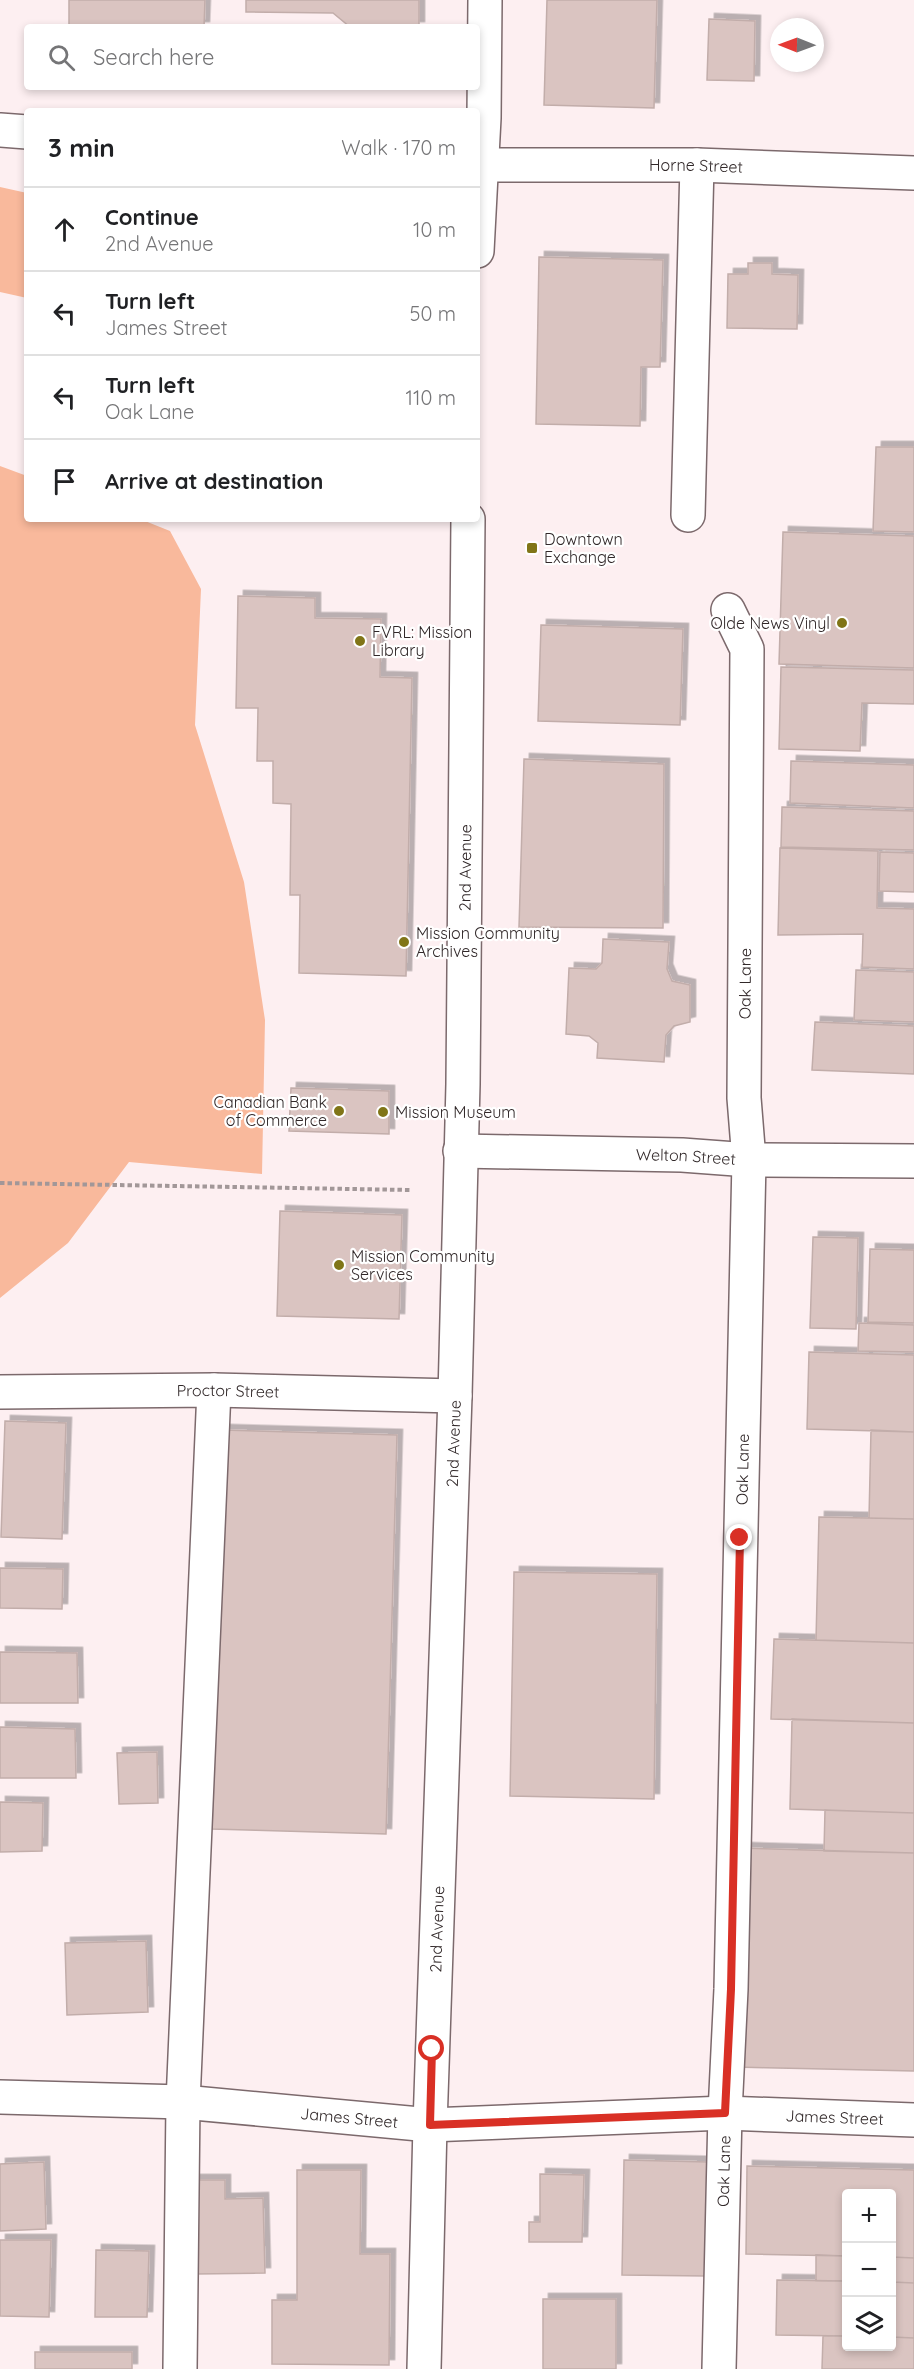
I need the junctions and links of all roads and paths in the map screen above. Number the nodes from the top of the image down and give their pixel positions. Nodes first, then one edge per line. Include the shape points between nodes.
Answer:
1 (485, 0) edge
2 (0, 130) edge
3 (24, 132) edge
4 (480, 165) edge
5 (697, 165) junction
6 (914, 173) edge
7 (688, 515) dead end
8 (468, 522) edge
9 (728, 610) dead end
10 (460, 1151) junction
11 (749, 1160) junction
12 (914, 1161) edge
13 (0, 1183) edge
14 (410, 1190) dead end
15 (214, 1390) junction
16 (0, 1392) edge
17 (455, 1396) junction
18 (0, 2097) edge
19 (183, 2102) junction
20 (725, 2113) junction
21 (914, 2120) edge
22 (430, 2125) junction
23 (180, 2369) edge
24 (424, 2369) edge
25 (719, 2369) edge

1 - 4 street
2 - 3 street
4 - 5 street, Horne Street
5 - 6 street, Horne Street
5 - 7 street
8 - 10 street, 2nd Avenue
9 - 11 street, Oak Lane via 747,649 744,1098
10 - 11 street, Welton Street
10 - 17 street, 2nd Avenue
11 - 12 street, Welton Street
11 - 20 street, Oak Lane via 732,1966
13 - 14 path
15 - 16 street, Proctor Street
15 - 17 street, Proctor Street
15 - 19 street
17 - 22 street, 2nd Avenue
18 - 19 street, James Street
19 - 22 street, James Street
19 - 23 street
20 - 21 street, James Street
20 - 22 street, James Street
20 - 25 street, Oak Lane
22 - 24 street, 2nd Avenue

